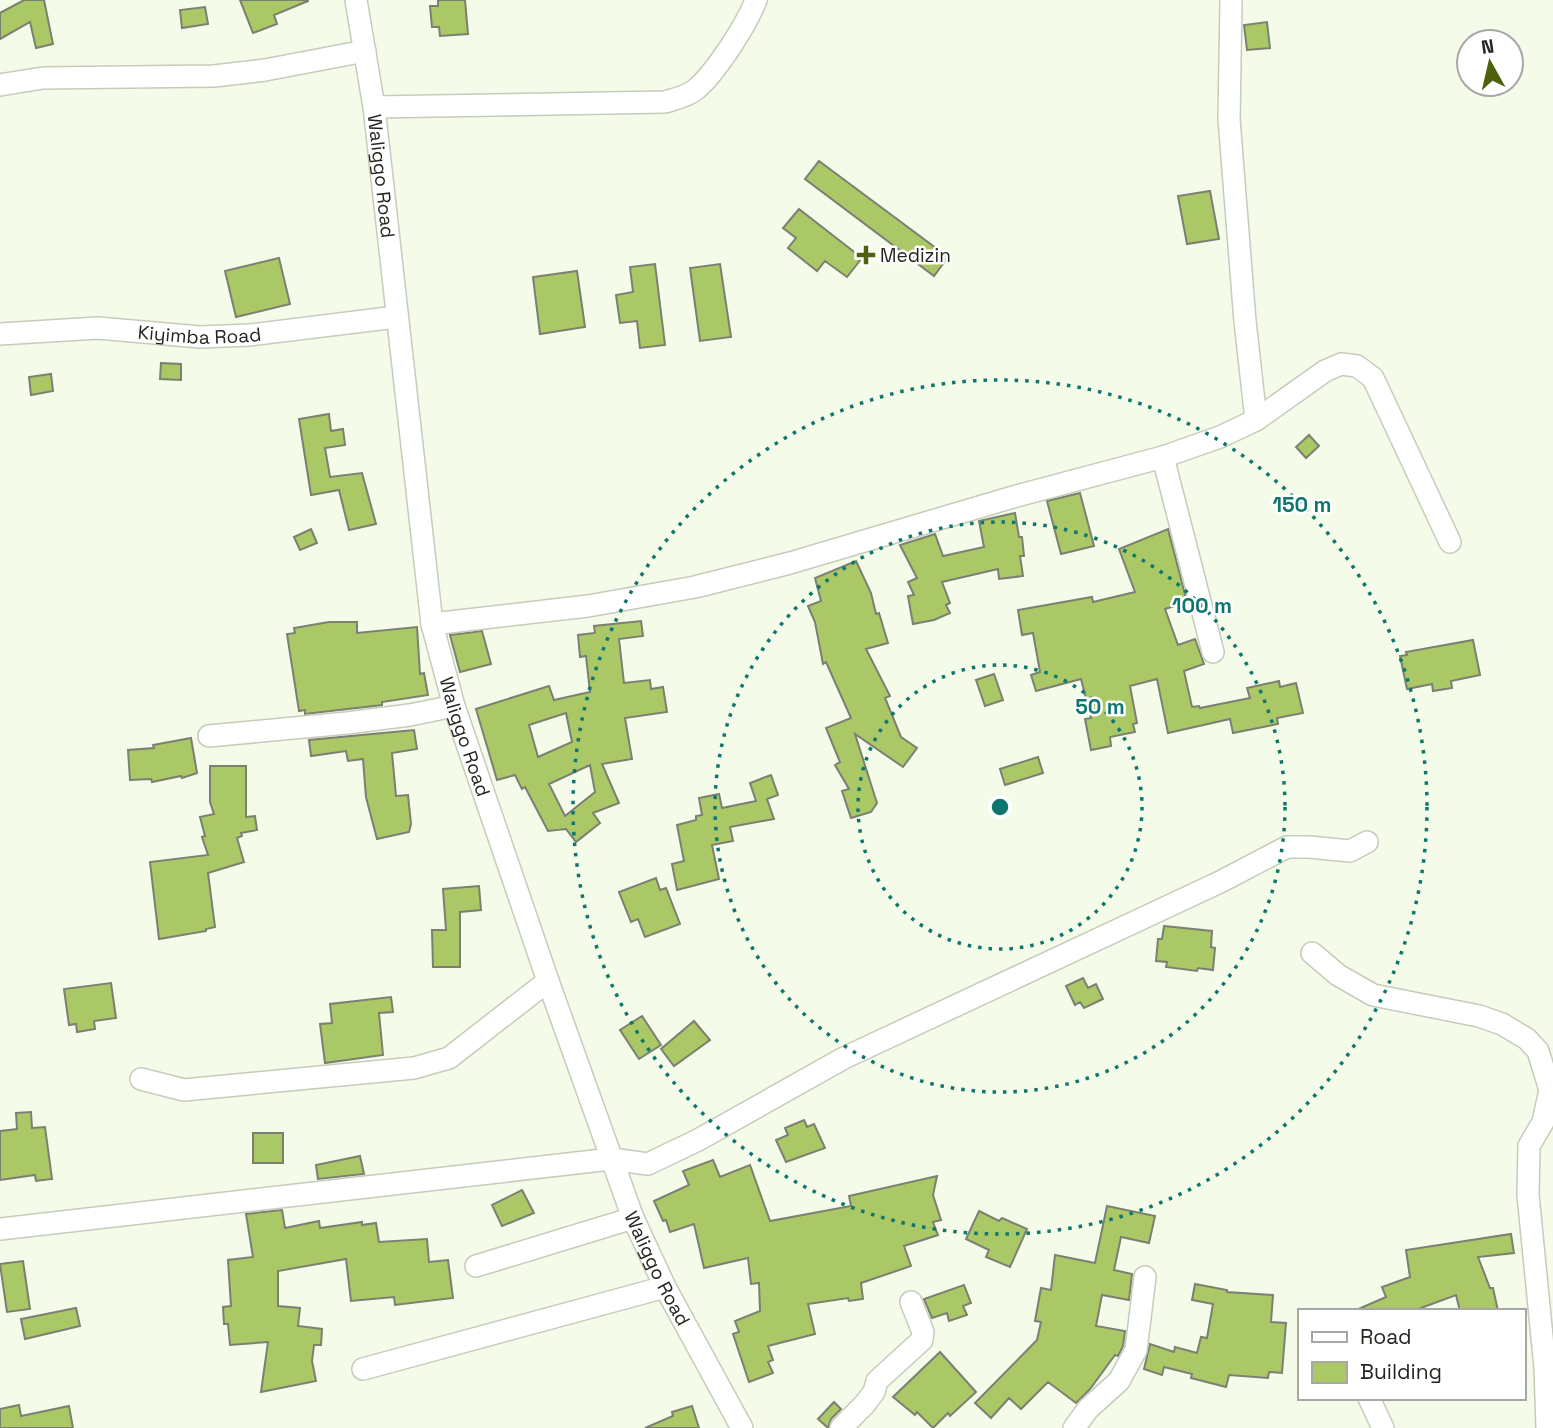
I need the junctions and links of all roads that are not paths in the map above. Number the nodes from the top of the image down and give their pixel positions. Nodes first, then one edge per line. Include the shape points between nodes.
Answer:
1 (356, 0) edge
2 (756, 0) edge
3 (1231, 0) edge
4 (365, 51) junction
5 (0, 85) edge
6 (374, 107) junction
7 (396, 317) junction
8 (0, 334) edge
9 (1256, 420) junction
10 (1163, 457) junction
11 (1450, 542) dead end
12 (432, 624) junction
13 (1213, 652) dead end
14 (454, 706) junction
15 (209, 736) dead end
16 (1367, 842) dead end
17 (1312, 953) dead end
18 (548, 981) junction
19 (141, 1079) dead end
20 (611, 1159) junction
21 (633, 1218) junction
22 (0, 1229) edge
23 (477, 1266) dead end
24 (1145, 1278) dead end
25 (665, 1287) junction
26 (911, 1301) dead end
27 (363, 1369) dead end
28 (1370, 1400) edge
29 (742, 1428) edge
30 (841, 1428) edge
31 (1074, 1428) edge
32 (1383, 1428) edge
33 (1547, 1428) edge

1 - 4 street, Waliggo Road
2 - 6 street via 710,75 694,92 665,102
3 - 9 street via 1229,118
4 - 5 street via 214,76 43,78
4 - 6 street, Waliggo Road
6 - 7 street, Waliggo Road
7 - 8 street, Kiyimba Road via 250,335 200,337 98,328
7 - 12 street, Waliggo Road
9 - 10 street
9 - 11 street via 1325,371 1341,364 1357,366 1373,378
10 - 12 street via 695,587 588,606
10 - 13 street
12 - 14 street, Waliggo Road
14 - 15 street via 347,723
14 - 18 street, Waliggo Road
16 - 20 street via 1350,851 1287,847 844,1058 648,1164
17 - 33 street via 1373,995 1479,1016 1502,1024 1538,1051 1550,1090 1543,1122 1530,1146 1528,1195
18 - 19 street via 450,1058 414,1068 184,1090
18 - 20 street, Waliggo Road
20 - 21 street, Waliggo Road
20 - 22 street
21 - 23 street
21 - 25 street, Waliggo Road
24 - 31 street via 1136,1350 1119,1381
25 - 27 street
25 - 29 street, Waliggo Road
26 - 30 street via 922,1340 877,1381 874,1392
28 - 32 street

